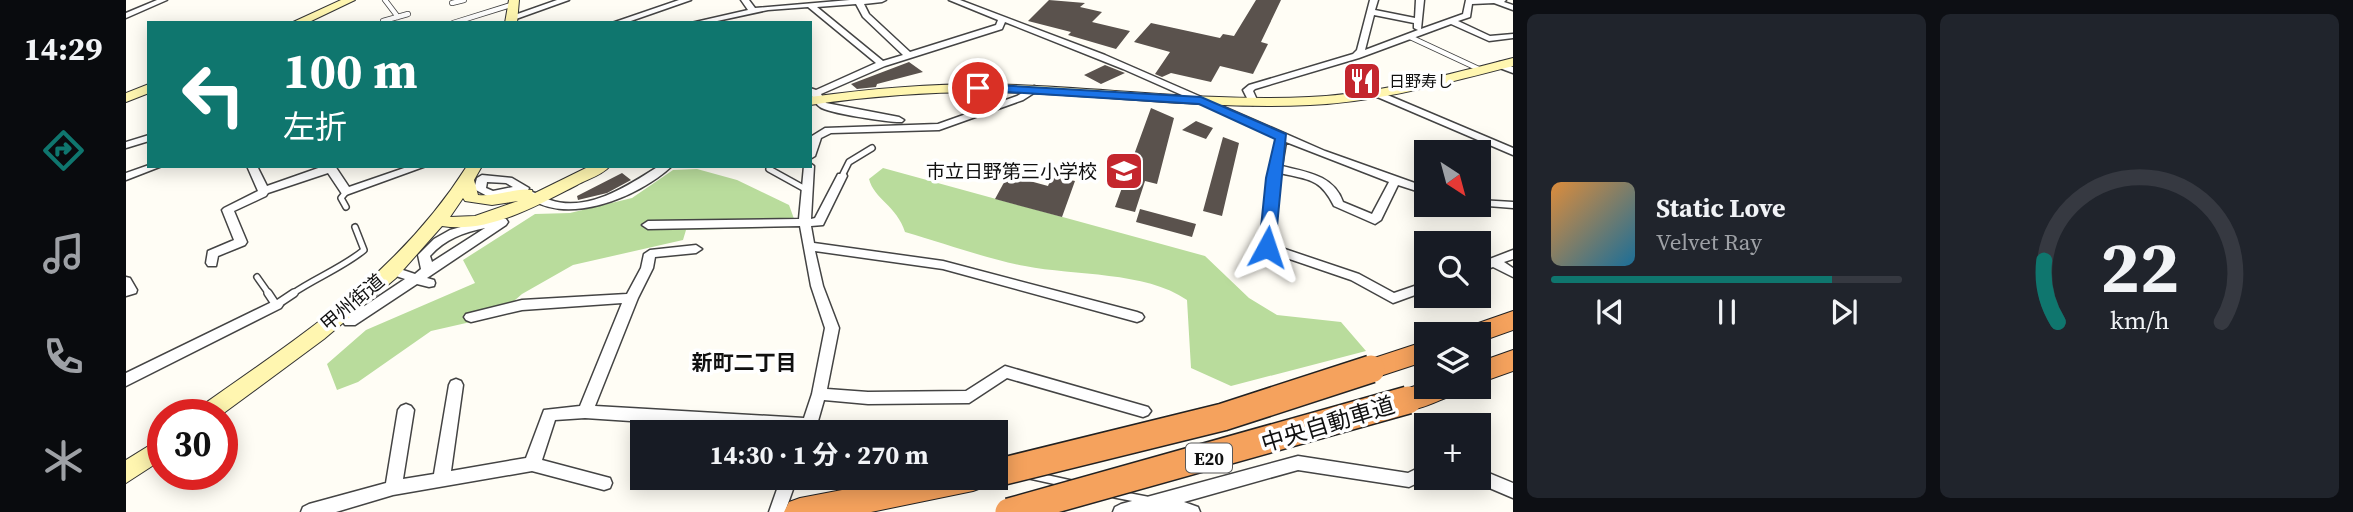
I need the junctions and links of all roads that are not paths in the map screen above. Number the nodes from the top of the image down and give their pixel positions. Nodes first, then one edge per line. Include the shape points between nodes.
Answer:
1 (163, 0) edge
2 (350, 0) edge
3 (385, 0) edge
4 (464, 0) edge
5 (565, 0) edge
6 (687, 0) edge
7 (746, 0) edge
8 (874, 0) edge
9 (881, 0) edge
10 (953, 0) edge
11 (1374, 0) edge
12 (1420, 0) edge
13 (1502, 0) edge
14 (1469, 1) edge
15 (1496, 1) edge
16 (455, 2) edge
17 (514, 2) edge
18 (859, 2) junction
19 (811, 6) junction
20 (1513, 8) edge
21 (754, 12) junction
22 (1371, 12) junction
23 (408, 14) dead end
24 (126, 16) edge
25 (638, 16) junction
26 (398, 17) junction
27 (1003, 18) junction
28 (312, 20) edge
29 (512, 20) edge
30 (383, 21) dead end
31 (459, 21) edge
32 (622, 21) edge
33 (646, 21) edge
34 (706, 21) edge
35 (1419, 21) junction
36 (1452, 21) junction
37 (1414, 35) junction
38 (1513, 36) edge
39 (909, 56) junction
40 (1356, 56) junction
41 (882, 64) junction
42 (1509, 66) edge
43 (1480, 70) junction
44 (147, 89) edge
45 (1034, 89) junction
46 (1378, 94) junction
47 (814, 96) edge
48 (126, 98) edge
49 (1201, 100) junction
50 (1253, 102) junction
51 (948, 124) junction
52 (1282, 137) junction
53 (147, 139) edge
54 (126, 145) edge
55 (873, 148) dead end
56 (812, 150) edge
57 (1513, 152) edge
58 (151, 168) edge
59 (253, 168) edge
60 (327, 168) edge
61 (331, 168) edge
62 (415, 168) edge
63 (474, 168) edge
64 (579, 168) edge
65 (598, 168) edge
66 (664, 168) edge
67 (809, 168) edge
68 (1275, 168) junction
69 (769, 169) dead end
70 (842, 176) joint
71 (126, 177) edge
72 (1395, 181) junction
73 (467, 182) junction
74 (1414, 187) edge
75 (264, 191) junction
76 (809, 191) junction
77 (346, 192) junction
78 (529, 193) junction
79 (1491, 204) edge
80 (1513, 205) edge
81 (346, 207) dead end
82 (438, 220) junction
83 (805, 222) junction
84 (648, 225) dead end
85 (355, 227) dead end
86 (808, 246) junction
87 (696, 249) dead end
88 (1513, 254) edge
89 (1495, 262) junction
90 (212, 263) dead end
91 (1491, 264) edge
92 (391, 270) junction
93 (1513, 273) edge
94 (428, 276) junction
95 (257, 278) dead end
96 (414, 278) junction
97 (126, 281) edge
98 (1414, 290) edge
99 (126, 292) edge
100 (631, 298) junction
101 (276, 305) junction
102 (471, 317) dead end
103 (1137, 317) dead end
104 (1513, 320) edge
105 (350, 321) dead end
106 (1491, 328) edge
107 (1414, 355) edge
108 (1513, 360) edge
109 (1491, 368) edge
110 (126, 380) edge
111 (456, 385) dead end
112 (819, 394) junction
113 (1414, 398) edge
114 (226, 399) edge
115 (406, 410) dead end
116 (1143, 411) dead end
117 (585, 412) junction
118 (690, 420) edge
119 (811, 420) edge
120 (147, 458) edge
121 (532, 464) junction
122 (1008, 467) edge
123 (1008, 472) edge
124 (126, 473) edge
125 (1414, 477) edge
126 (441, 480) junction
127 (1491, 481) edge
128 (604, 483) dead end
129 (393, 488) junction
130 (785, 490) edge
131 (911, 490) edge
132 (1513, 491) edge
133 (1158, 503) junction
134 (309, 512) edge
135 (777, 512) edge
136 (800, 512) edge
137 (1009, 512) edge
138 (1121, 512) edge
139 (1192, 512) edge

1 - 24 street
2 - 28 street
3 - 26 lane
4 - 16 lane
5 - 29 street
6 - 25 street
7 - 21 street
8 - 9 street
8 - 18 street
10 - 27 street
11 - 22 street
12 - 35 street
13 - 15 street
14 - 15 street
14 - 36 street via 1467,15
15 - 20 street
17 - 29 street
17 - 31 lane
18 - 19 street
18 - 39 street via 866,15
19 - 21 street
19 - 41 street
21 - 34 street
22 - 35 street
22 - 40 street
23 - 26 lane
25 - 32 street
25 - 33 street
26 - 30 lane
27 - 39 street via 999,27
27 - 49 street
35 - 37 street
36 - 37 street
36 - 38 street via 1489,39
37 - 40 street
37 - 43 lane
39 - 41 street
40 - 50 street via 1252,87 1248,89
41 - 47 street
42 - 43 street
43 - 46 street
44 - 48 street
45 - 47 street via 935,88
45 - 49 street
45 - 51 street
46 - 50 street
46 - 57 street
47 - 51 street via 831,108
49 - 50 street
49 - 52 street
51 - 56 street via 829,130 817,136
52 - 68 street
52 - 72 street
53 - 54 street
55 - 70 lane via 849,162
58 - 71 street
59 - 75 street
60 - 75 street
61 - 77 street
62 - 77 street
63 - 73 street, 甲州街道
64 - 78 street
65 - 78 street
66 - 78 street via 626,192 564,208 549,206
67 - 76 street
68 - 72 street via 1327,183 1336,191 1338,204 1375,220
68 - 98 street via 1267,247 1355,277 1393,298
69 - 76 lane
70 - 83 street via 819,222
72 - 74 street
73 - 78 street via 471,198 483,201
73 - 82 street, 甲州街道
75 - 90 street via 228,210 241,242 212,254
76 - 83 street
77 - 81 lane via 341,198
78 - 82 street via 494,216
79 - 80 street
82 - 92 street, 甲州街道
83 - 84 street
83 - 86 street
85 - 101 lane via 364,250
86 - 103 street via 943,265
86 - 112 street via 832,328
87 - 100 street via 650,254
88 - 89 street
89 - 91 street
89 - 93 street
92 - 96 street
92 - 114 street, 甲州街道
94 - 94 street via 446,256 502,222 448,234 424,255
94 - 96 street
95 - 101 lane
96 - 105 street
97 - 99 street via 131,290
100 - 102 street via 522,305
100 - 117 street
101 - 110 street
104 - 106 highway
107 - 122 highway, 中央自動車道 / E20, bridge via 1223,417
108 - 109 highway
111 - 126 street
112 - 116 street via 969,397 1005,372
112 - 119 street
113 - 137 highway, 中央自動車道 / E20, bridge
115 - 129 street
117 - 118 street
117 - 121 street via 549,414
120 - 124 street
121 - 126 street
121 - 128 street
123 - 133 lane
125 - 133 street via 1298,463
126 - 129 street
127 - 132 street
129 - 134 street
130 - 135 street
131 - 136 highway
133 - 138 street
133 - 139 street

